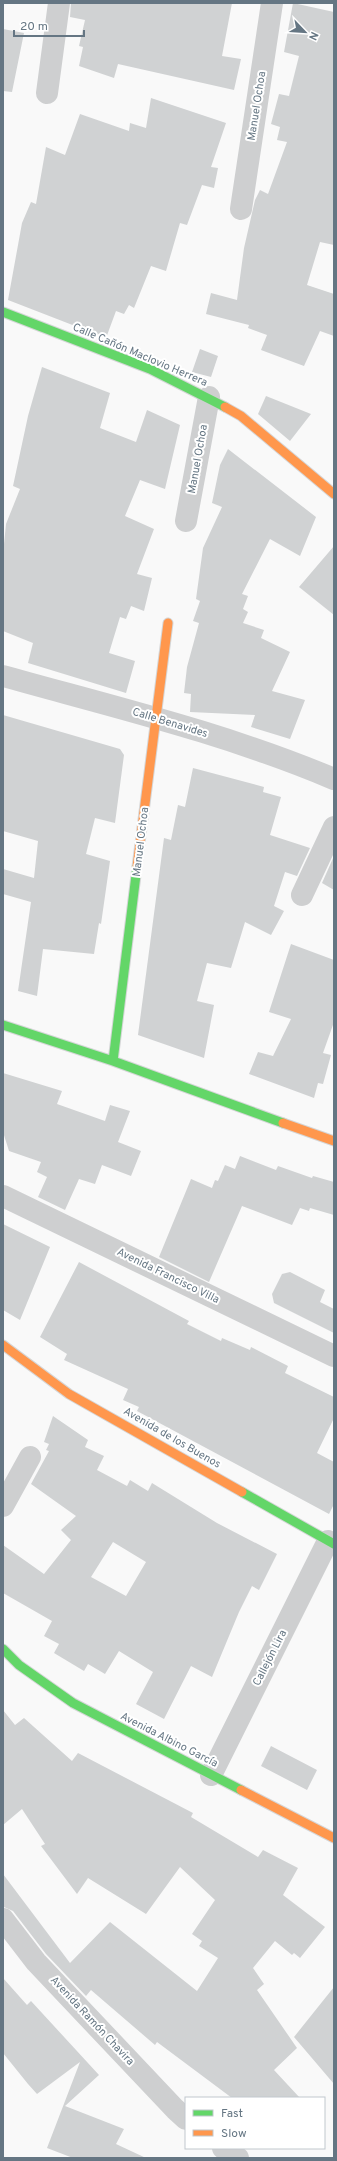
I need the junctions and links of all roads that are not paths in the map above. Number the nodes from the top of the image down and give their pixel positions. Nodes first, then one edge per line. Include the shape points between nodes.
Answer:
1 (59, 3) edge
2 (272, 3) edge
3 (47, 93) dead end
4 (241, 209) dead end
5 (3, 312) edge
6 (209, 397) junction
7 (334, 494) edge
8 (186, 521) dead end
9 (168, 623) dead end
10 (3, 676) edge
11 (156, 719) junction
12 (334, 779) edge
13 (334, 827) edge
14 (302, 895) dead end
15 (3, 1025) edge
16 (113, 1061) junction
17 (334, 1141) edge
18 (3, 1196) edge
19 (3, 1345) edge
20 (334, 1356) edge
21 (30, 1457) dead end
22 (3, 1506) edge
23 (331, 1543) edge
24 (3, 1649) edge
25 (211, 1775) junction
26 (334, 1838) edge
27 (3, 1919) edge
28 (185, 2118) edge
29 (224, 2149) edge
30 (238, 2158) edge

1 - 3 street
2 - 4 street, Manuel Ochoa
5 - 6 street, Calle Cañón Maclovio Herrera via 150,369
6 - 7 street, Calle Cañón Maclovio Herrera via 241,416
6 - 8 street, Manuel Ochoa
9 - 11 street, Manuel Ochoa
10 - 11 street, Calle Benavides
11 - 12 street, Calle Benavides via 260,751
11 - 16 street, Manuel Ochoa
13 - 14 street
15 - 16 street
16 - 17 street
18 - 20 street, Avenida Francisco Villa
19 - 23 street, Avenida de los Buenos via 69,1394
21 - 22 street
23 - 25 street, Callejón Lira
24 - 25 street, Avenida Albino García via 19,1665 72,1703
25 - 26 street, Avenida Albino García
27 - 28 street, Avenida Ramón Chavira via 36,1962
29 - 30 street

